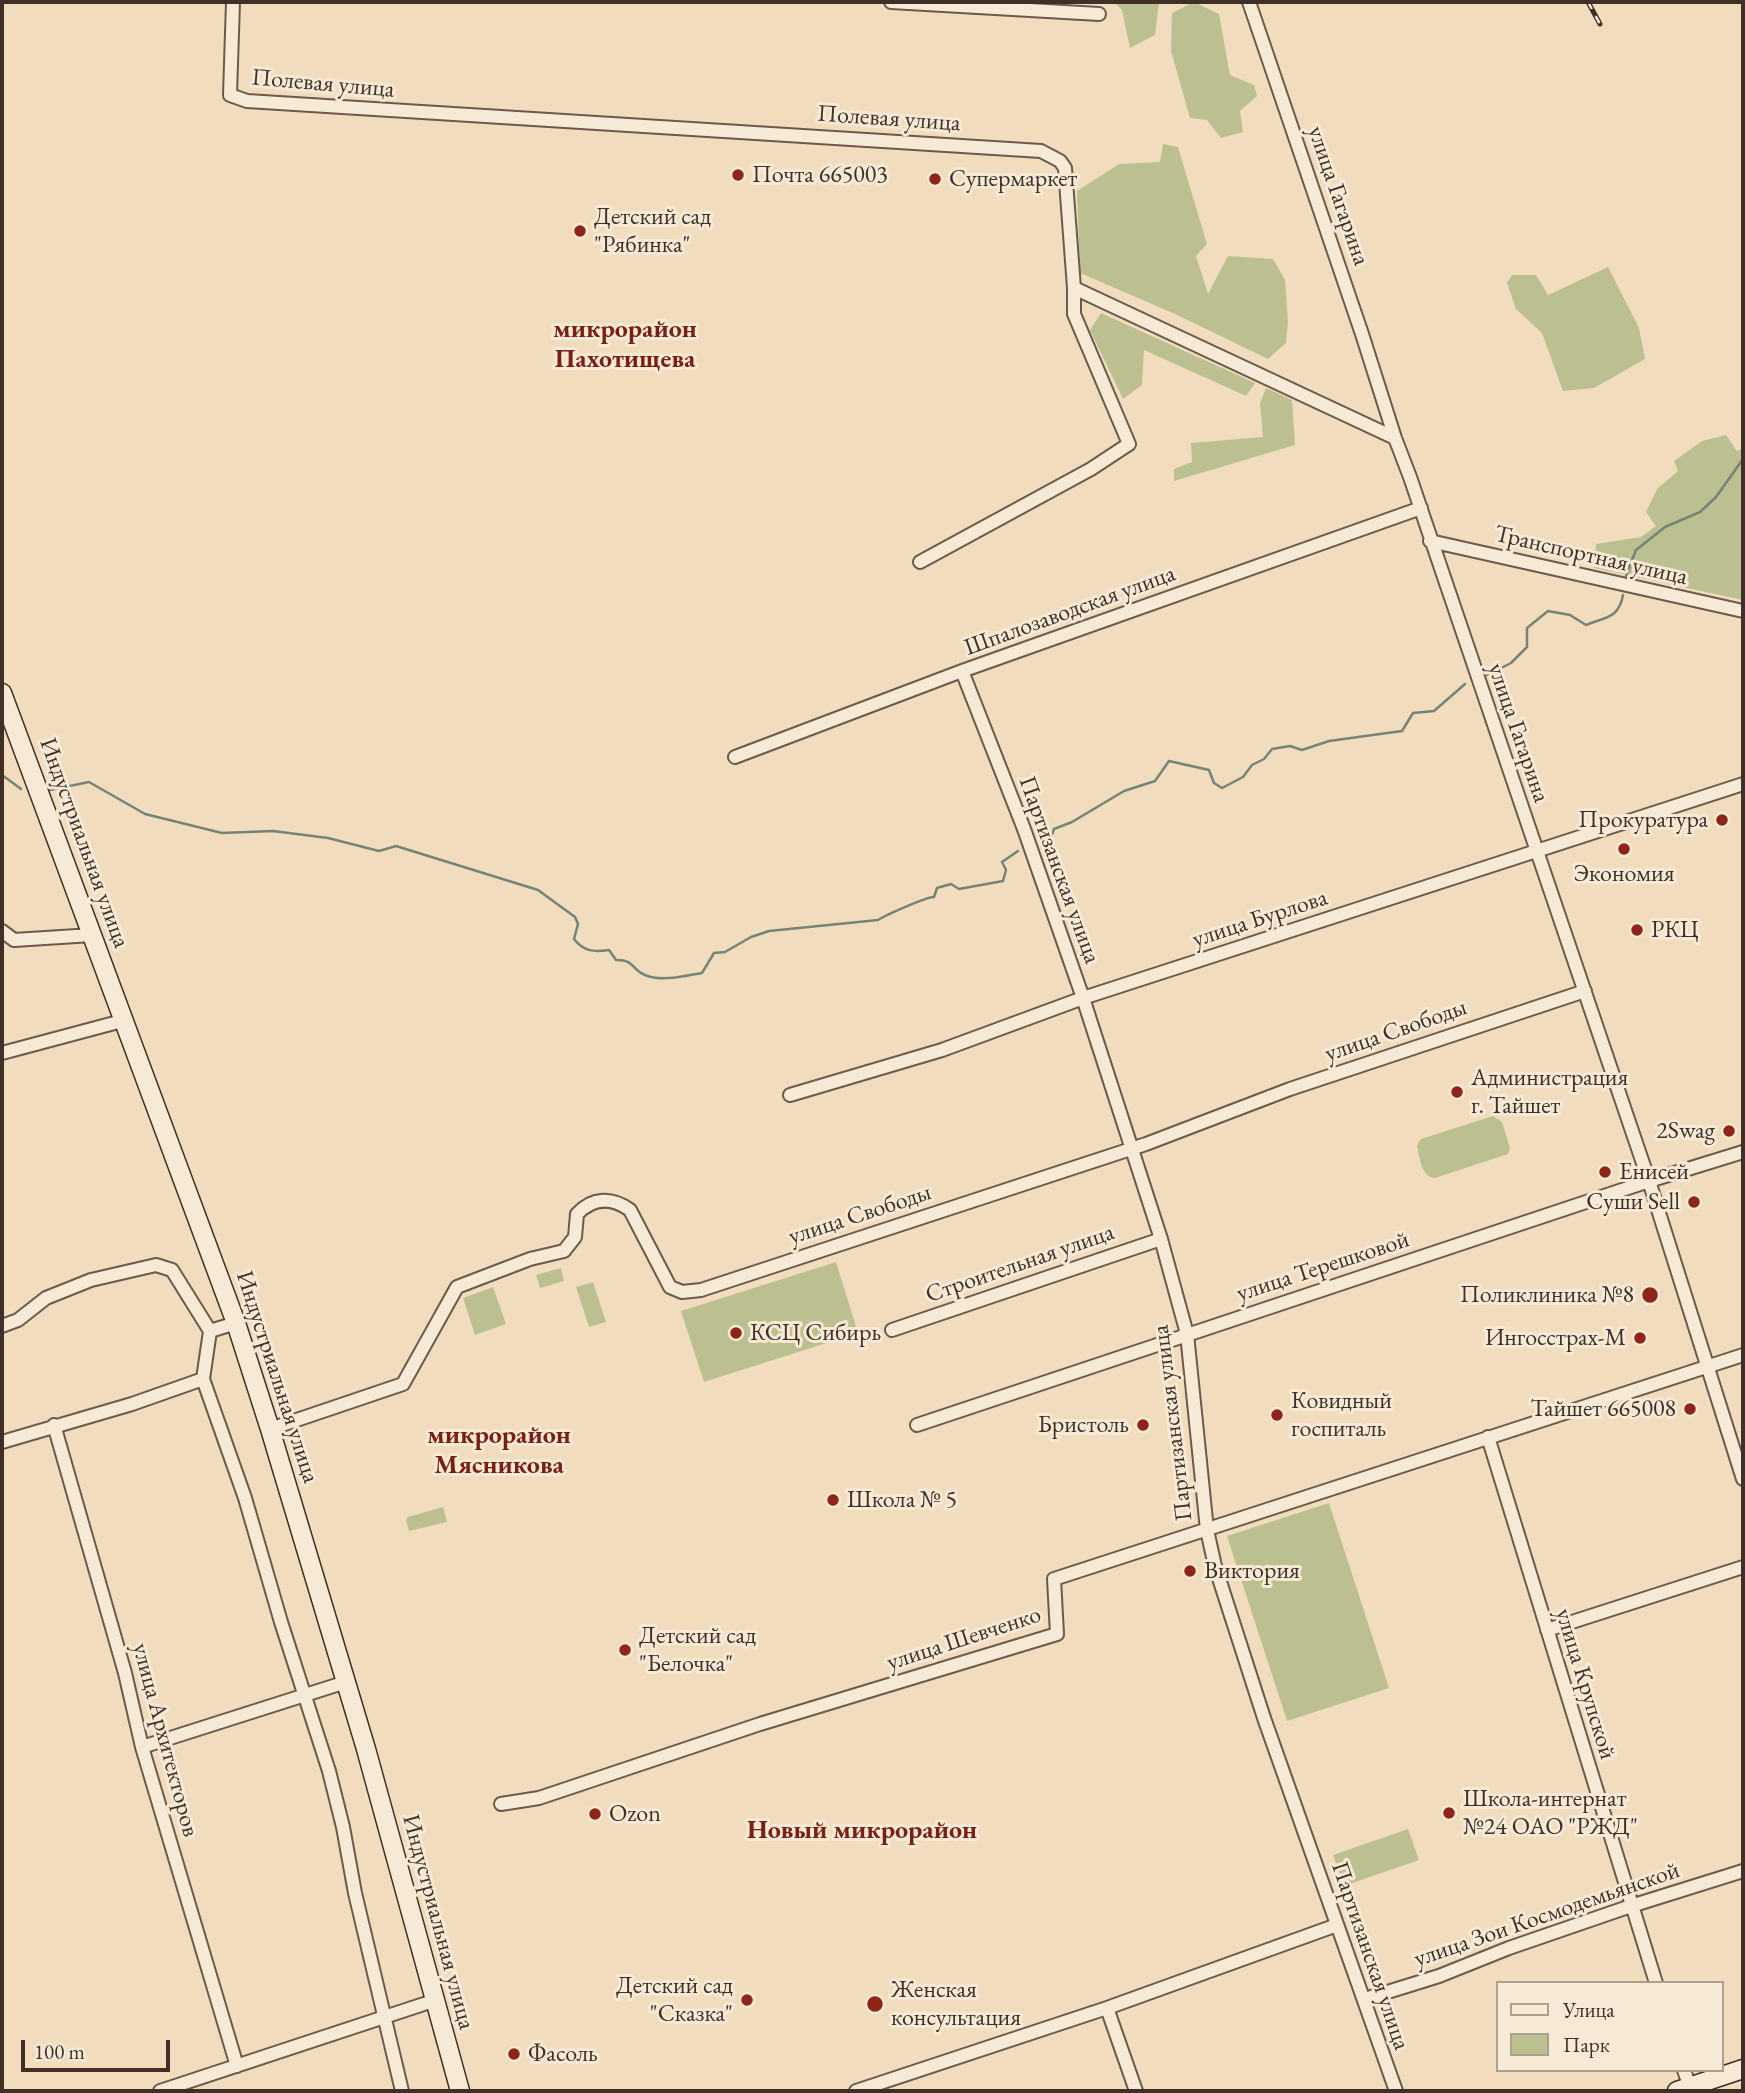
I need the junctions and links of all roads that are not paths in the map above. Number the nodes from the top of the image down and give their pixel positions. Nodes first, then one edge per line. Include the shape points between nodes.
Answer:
1 (233, 2) edge
2 (891, 2) edge
3 (1249, 2) edge
4 (1099, 14) dead end
5 (1074, 288) junction
6 (1395, 438) junction
7 (1421, 508) junction
8 (1430, 541) junction
9 (920, 562) dead end
10 (1743, 611) edge
11 (962, 671) junction
12 (2, 693) edge
13 (735, 757) dead end
14 (1743, 784) edge
15 (1537, 852) junction
16 (2, 931) edge
17 (92, 935) junction
18 (1585, 991) junction
19 (1083, 998) junction
20 (122, 1021) junction
21 (2, 1053) edge
22 (790, 1095) dead end
23 (1132, 1148) junction
24 (1743, 1152) edge
25 (1649, 1181) junction
26 (1161, 1239) junction
27 (236, 1323) junction
28 (2, 1326) edge
29 (892, 1330) dead end
30 (209, 1331) junction
31 (1187, 1334) junction
32 (1743, 1355) edge
33 (1707, 1367) junction
34 (203, 1378) junction
35 (917, 1425) dead end
36 (54, 1426) junction
37 (270, 1429) junction
38 (1488, 1437) junction
39 (2, 1442) edge
40 (1743, 1479) edge
41 (1207, 1530) junction
42 (1743, 1567) edge
43 (1547, 1630) junction
44 (346, 1682) junction
45 (304, 1695) junction
46 (142, 1747) junction
47 (501, 1804) dead end
48 (1743, 1871) edge
49 (1631, 1906) junction
50 (1337, 1924) junction
51 (1655, 1981) edge
52 (1364, 1999) junction
53 (433, 2001) junction
54 (1107, 2008) junction
55 (383, 2016) junction
56 (237, 2066) junction
57 (1743, 2069) edge
58 (1685, 2085) edge
59 (160, 2091) edge
60 (402, 2091) edge
61 (460, 2091) edge
62 (856, 2091) edge
63 (1136, 2091) edge
64 (1396, 2091) edge

1 - 5 street, Полевая улица via 230,95 247,102 1041,150 1065,167
2 - 4 street
3 - 6 street, улица Гагарина
5 - 6 street
5 - 9 street via 1074,314 1129,444
6 - 7 street, улица Гагарина
7 - 8 street, улица Гагарина
7 - 11 street, Шпалозаводская улица
8 - 10 street, Транспортная улица
8 - 15 street, улица Гагарина
11 - 13 street, Шпалозаводская улица
11 - 19 street, Партизанская улица
12 - 17 street, Индустриальная улица
14 - 15 street, улица Бурлова
15 - 18 street, улица Гагарина
15 - 19 street, улица Бурлова
16 - 17 street via 14,940
17 - 20 street, Индустриальная улица
18 - 23 street, улица Свободы via 1290,1089
18 - 25 street, улица Гагарина
19 - 22 street, улица Бурлова via 942,1050
19 - 23 street, Партизанская улица
20 - 21 street
20 - 27 street, Индустриальная улица
23 - 26 street, Партизанская улица
23 - 37 street, улица Свободы via 701,1290 682,1292 670,1287 630,1210 603,1199 577,1214 575,1237 564,1251 457,1287 403,1384
24 - 25 street, улица Терешковой
25 - 31 street, улица Терешковой
25 - 33 street, улица Гагарина
26 - 29 street, Строительная улица
26 - 31 street, Партизанская улица
27 - 30 street
27 - 37 street, Индустриальная улица
28 - 30 street via 18,1320 46,1298 80,1284 156,1265 172,1270
30 - 34 street
31 - 35 street, улица Терешковой
31 - 41 street, Партизанская улица
32 - 33 street, улица Шевченко
33 - 38 street, улица Шевченко
33 - 40 street, улица Гагарина
34 - 36 street
34 - 45 street via 245,1498
36 - 39 street
36 - 46 street, улица Архитекторов
37 - 44 street, Индустриальная улица
38 - 41 street, улица Шевченко
38 - 43 street, улица Крупской
41 - 47 street, улица Шевченко via 1054,1579 1057,1634 760,1724 539,1798
41 - 50 street, Партизанская улица via 1214,1566 1264,1718
42 - 43 street
43 - 49 street, улица Крупской
44 - 45 street
44 - 53 street, Индустриальная улица
45 - 46 street
45 - 55 street via 343,1827
46 - 56 street, улица Архитекторов
48 - 49 street, улица Зои Космодемьянской
49 - 51 street, улица Крупской
49 - 52 street, улица Зои Космодемьянской
50 - 52 street, Партизанская улица
50 - 54 street
52 - 64 street, Партизанская улица
53 - 55 street
53 - 61 street, Индустриальная улица
54 - 62 street
54 - 63 street
55 - 56 street
55 - 60 street
56 - 59 street
57 - 58 street

